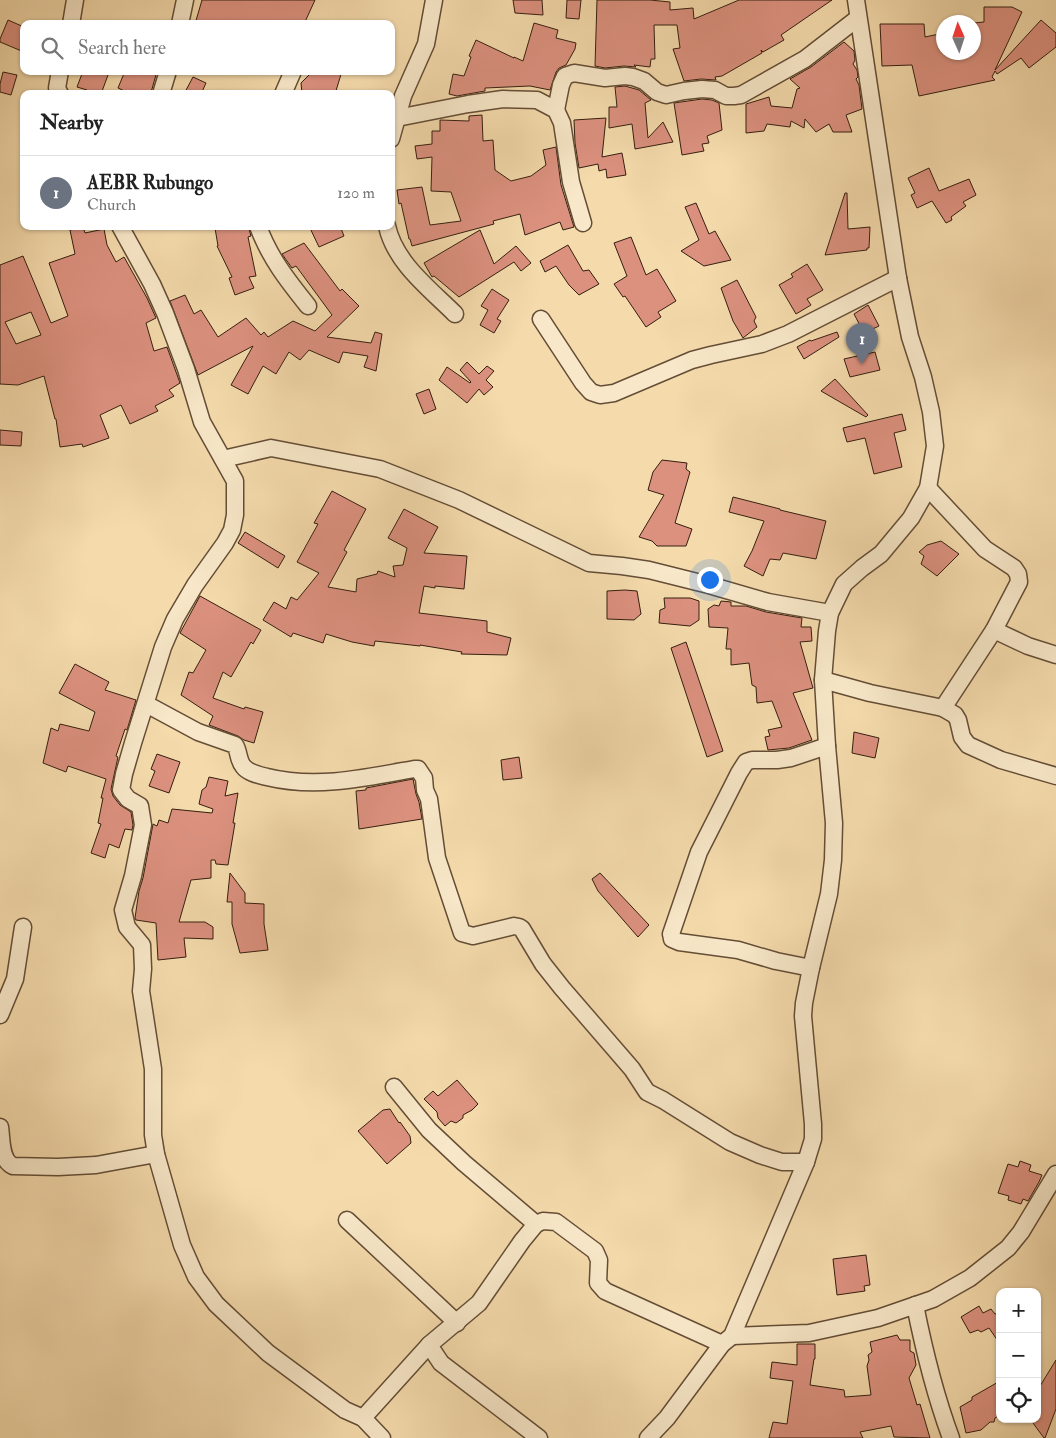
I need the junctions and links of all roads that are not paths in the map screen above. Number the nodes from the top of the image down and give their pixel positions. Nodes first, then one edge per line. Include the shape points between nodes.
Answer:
1 (75, 0) edge
2 (185, 0) edge
3 (434, 0) edge
4 (856, 0) edge
5 (858, 18) junction
6 (72, 20) edge
7 (181, 20) edge
8 (59, 75) edge
9 (167, 75) edge
10 (290, 75) edge
11 (58, 90) edge
12 (162, 90) edge
13 (285, 90) edge
14 (556, 110) junction
15 (397, 118) junction
16 (395, 125) edge
17 (583, 223) dead end
18 (122, 230) edge
19 (259, 230) edge
20 (388, 230) edge
21 (898, 278) junction
22 (308, 306) dead end
23 (455, 314) dead end
24 (541, 319) dead end
25 (223, 459) junction
26 (928, 488) junction
27 (830, 613) junction
28 (994, 630) junction
29 (1056, 655) edge
30 (823, 680) junction
31 (146, 704) junction
32 (943, 708) junction
33 (827, 746) junction
34 (1056, 776) edge
35 (23, 927) dead end
36 (810, 968) junction
37 (0, 1015) edge
38 (394, 1087) dead end
39 (0, 1127) edge
40 (156, 1154) junction
41 (806, 1162) junction
42 (1056, 1174) edge
43 (347, 1220) dead end
44 (536, 1224) junction
45 (915, 1305) junction
46 (457, 1322) junction
47 (727, 1340) junction
48 (429, 1345) junction
49 (363, 1418) junction
50 (382, 1438) edge
51 (539, 1438) edge
52 (648, 1438) edge
53 (951, 1438) edge

1 - 6 street
2 - 7 street
3 - 15 street via 426,44
4 - 5 street
5 - 14 street via 805,59 740,95 726,96 715,90 702,89 666,94 633,77 605,78 574,73 565,76
5 - 21 street
8 - 11 street
9 - 12 street
10 - 13 street
14 - 15 street via 537,100 503,99
14 - 17 street via 562,123 571,182
15 - 16 street
18 - 25 street via 162,306 202,422
19 - 22 street via 281,272
20 - 23 street via 404,262
21 - 24 street via 788,334 762,344 692,360 614,394 591,392
21 - 26 street via 931,412 936,446
25 - 27 street via 271,448 380,469 459,500 589,563 649,570 768,602
25 - 31 street via 235,481 232,530 175,619
26 - 27 street via 912,518 881,554 844,584
26 - 28 street via 985,549 1018,574 1019,582
27 - 30 street
28 - 29 street
28 - 32 street
30 - 32 street
30 - 33 street
31 - 40 street via 121,790 140,806 143,825 124,910 127,927 142,945 141,991 153,1069
31 - 41 street via 198,732 231,743 237,749 243,767 279,780 312,783 356,780 418,770 424,778 438,858 462,933 473,936 519,927 543,964 624,1059 647,1092 730,1142 782,1162
32 - 34 street via 955,715 962,738 968,745 1001,760
33 - 36 street via 834,822 833,860 829,894
33 - 36 street via 791,758 746,762 699,852 671,934 672,939 679,942 738,950
35 - 37 street via 15,979
36 - 41 street via 803,1016 813,1140
38 - 44 street via 429,1130
39 - 40 street via 4,1157 13,1166 96,1166
40 - 49 street via 182,1245 196,1277 216,1304 268,1353 346,1410
41 - 47 street
42 - 45 street via 1008,1248 970,1278 933,1299
43 - 46 street
44 - 46 street via 479,1303
44 - 47 street via 556,1222 596,1251 600,1260 598,1283 605,1291
45 - 47 street via 878,1318 809,1334
45 - 53 street via 932,1380
46 - 48 street
47 - 52 street
48 - 49 street
48 - 51 street via 441,1363
49 - 50 street

